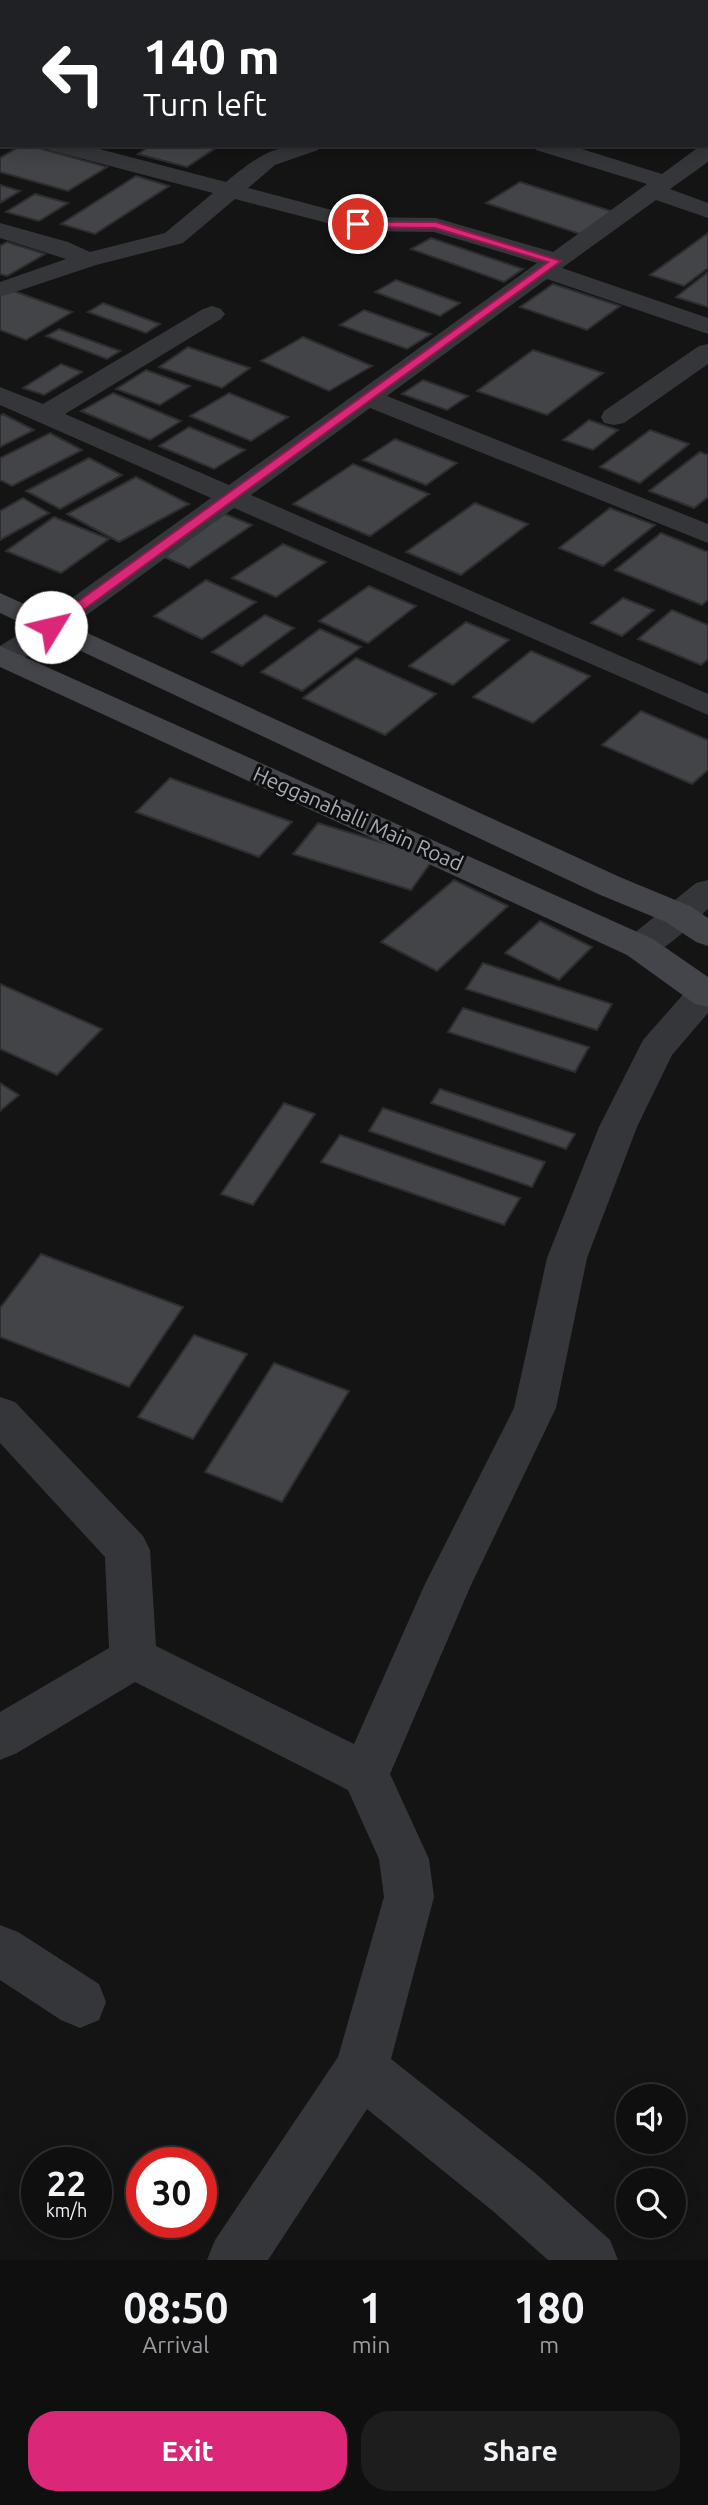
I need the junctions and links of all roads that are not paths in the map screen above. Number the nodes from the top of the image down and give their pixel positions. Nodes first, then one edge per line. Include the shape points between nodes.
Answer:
1 (64, 147) edge
2 (304, 147) edge
3 (549, 147) edge
4 (708, 151) edge
5 (659, 187) junction
6 (230, 193) junction
7 (708, 211) edge
8 (0, 230) edge
9 (87, 260) junction
10 (550, 266) junction
11 (0, 290) edge
12 (212, 314) dead end
13 (708, 326) edge
14 (708, 352) edge
15 (0, 396) edge
16 (368, 398) junction
17 (44, 415) junction
18 (614, 417) dead end
19 (232, 496) junction
20 (708, 534) edge
21 (0, 602) edge
22 (51, 627) junction
23 (2, 657) edge
24 (708, 706) edge
25 (708, 891) edge
26 (678, 914) junction
27 (708, 934) edge
28 (640, 947) junction
29 (707, 992) edge
30 (0, 1414) edge
31 (133, 1658) junction
32 (0, 1738) edge
33 (365, 1774) junction
34 (0, 1950) edge
35 (80, 2002) dead end
36 (361, 2070) junction
37 (236, 2260) edge
38 (590, 2260) edge

1 - 6 street
2 - 6 street via 267,160
3 - 5 street
4 - 5 street
5 - 7 street
5 - 10 street
6 - 9 street via 174,238
6 - 10 street via 358,224 436,225
8 - 9 street
9 - 11 street
10 - 13 street
10 - 16 street
12 - 17 street
14 - 18 street
15 - 17 street
16 - 19 street
16 - 20 street
17 - 19 street
19 - 22 street
19 - 24 street
21 - 22 main road
22 - 23 street
22 - 26 main road
23 - 28 main road, Hegganahalli Main Road
25 - 26 street
26 - 27 main road
26 - 28 street
28 - 29 main road, Hegganahalli Main Road
29 - 33 street via 656,1049 618,1127 567,1258 535,1408 448,1584
30 - 31 street via 127,1550
31 - 32 street
31 - 33 street
33 - 36 street via 404,1859 409,1897
34 - 35 street
36 - 37 street
36 - 38 street via 514,2192

